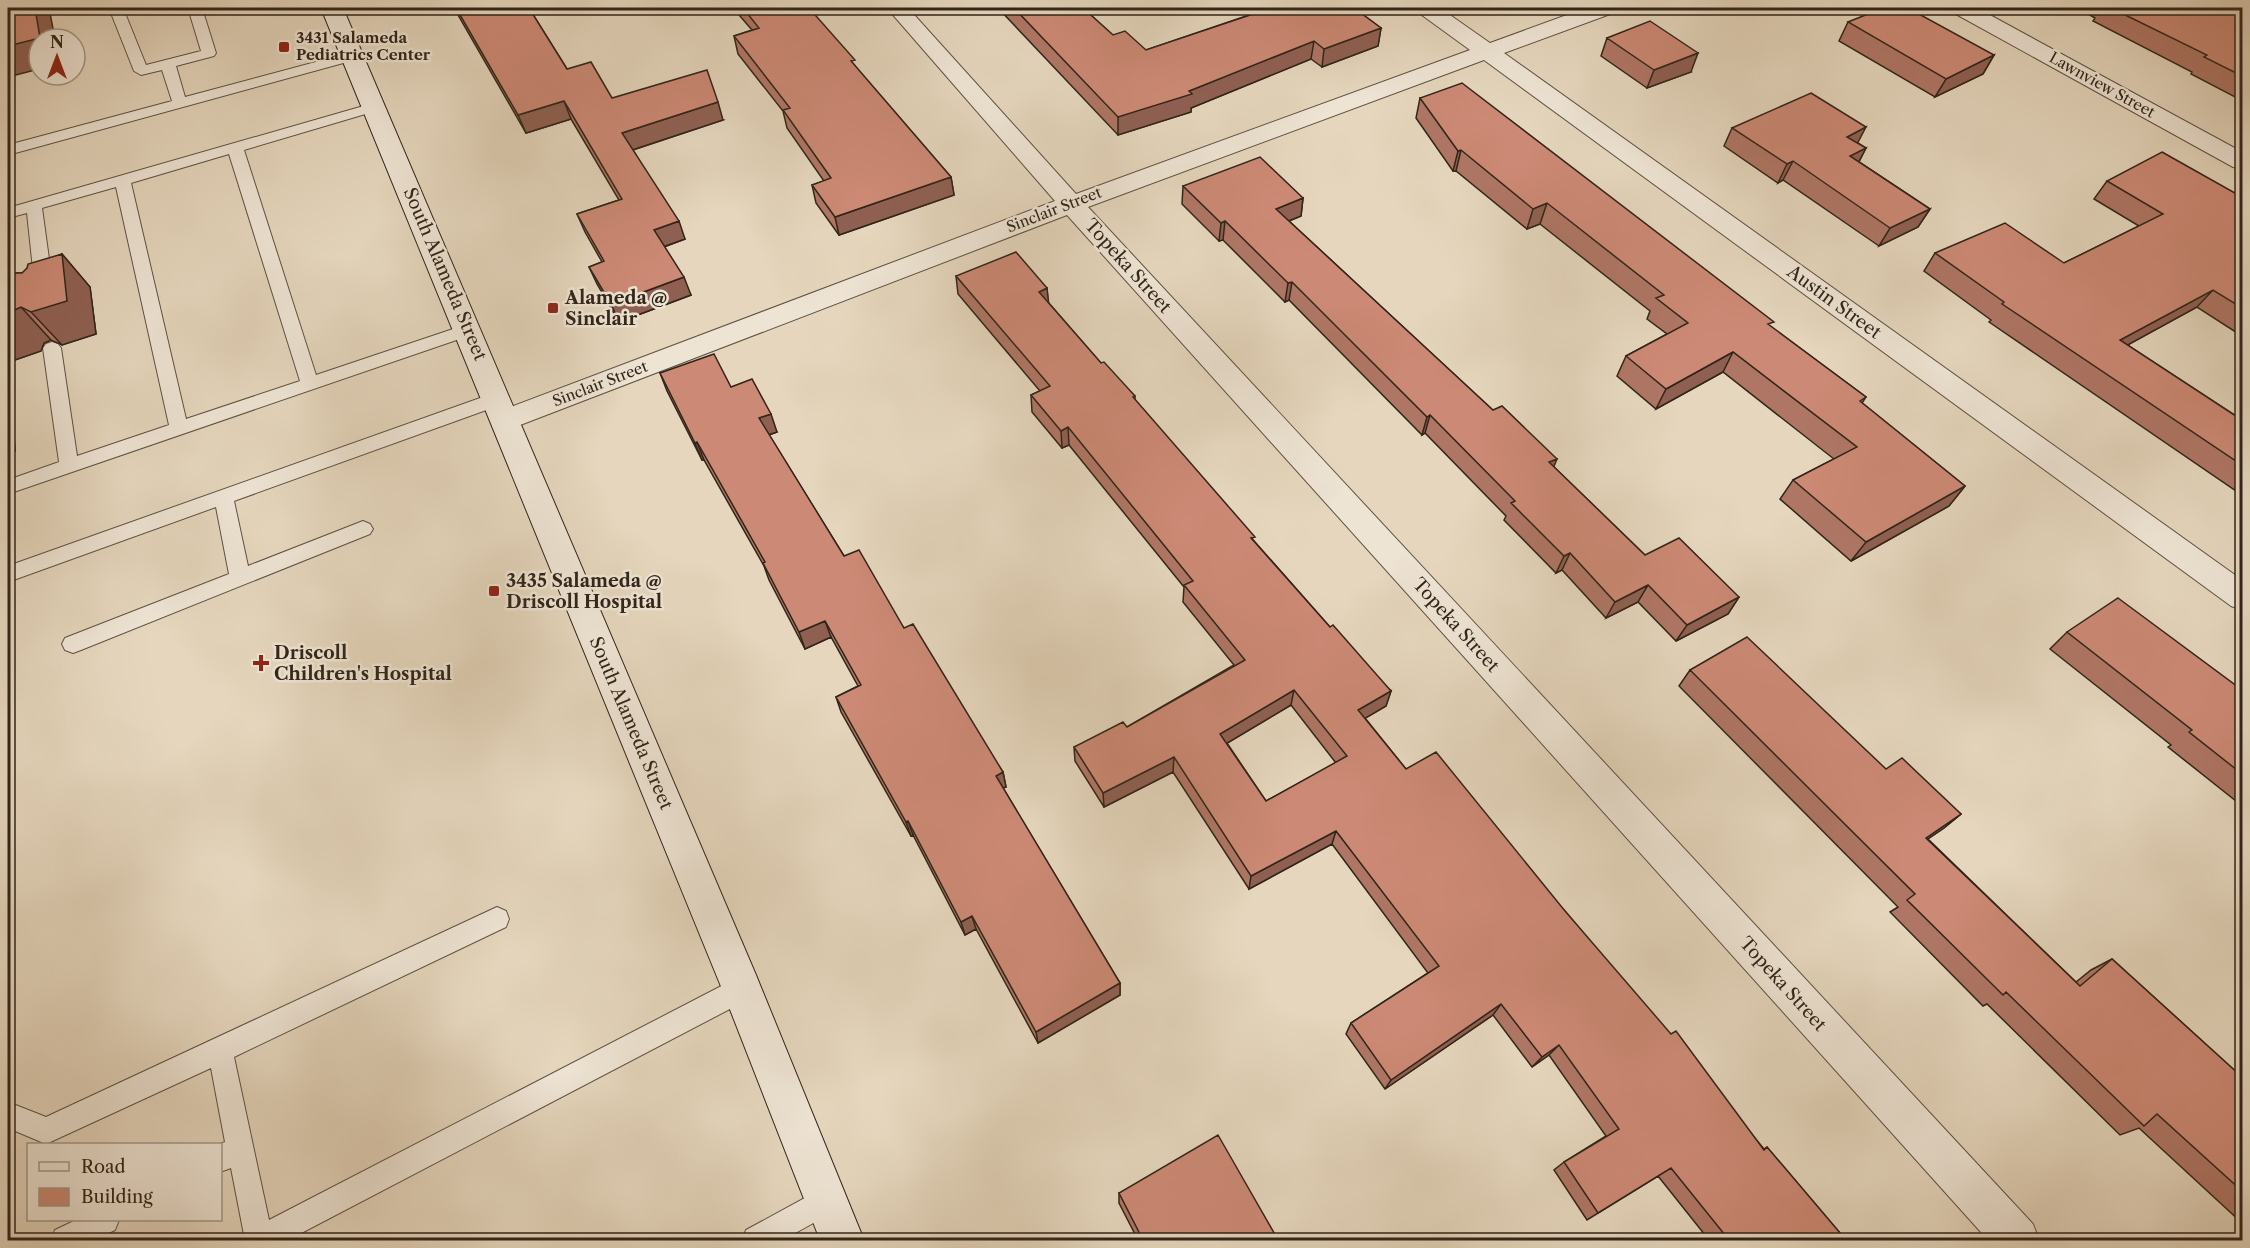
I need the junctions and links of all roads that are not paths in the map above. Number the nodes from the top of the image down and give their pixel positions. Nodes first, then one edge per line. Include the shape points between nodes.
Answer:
1 (116, 8) edge
2 (195, 8) edge
3 (332, 8) edge
4 (897, 8) edge
5 (1426, 8) edge
6 (1605, 8) edge
7 (1962, 8) edge
8 (1488, 52) junction
9 (353, 56) junction
10 (168, 64) junction
11 (180, 104) junction
12 (374, 107) junction
13 (235, 147) junction
14 (8, 150) edge
15 (2242, 162) edge
16 (122, 180) junction
17 (1071, 204) junction
18 (34, 205) junction
19 (8, 213) edge
20 (46, 300) edge
21 (468, 330) junction
22 (52, 348) dead end
23 (310, 383) junction
24 (501, 410) junction
25 (179, 428) junction
26 (69, 466) junction
27 (8, 486) edge
28 (224, 497) junction
29 (363, 529) dead end
30 (8, 574) edge
31 (240, 578) junction
32 (2242, 597) edge
33 (73, 644) dead end
34 (497, 920) dead end
35 (742, 989) junction
36 (220, 1050) junction
37 (8, 1115) edge
38 (230, 1154) edge
39 (825, 1201) junction
40 (103, 1221) edge
41 (65, 1240) edge
42 (260, 1240) edge
43 (756, 1240) edge
44 (842, 1240) edge
45 (2017, 1240) edge

1 - 10 lane via 141,71
2 - 10 lane via 209,53
3 - 9 street, South Alameda Street
4 - 17 street, Topeka Street
5 - 8 street, Austin Street
6 - 8 street, Sinclair Street
7 - 15 street, Lawnview Street
8 - 17 street, Sinclair Street
8 - 32 street, Austin Street
9 - 11 lane
9 - 12 street, South Alameda Street
10 - 11 lane
11 - 14 lane
12 - 13 lane
12 - 21 street, South Alameda Street
13 - 16 lane
13 - 23 lane
16 - 18 lane
16 - 25 lane
17 - 24 street, Sinclair Street
17 - 45 street, Topeka Street
18 - 19 lane
18 - 20 lane
21 - 23 lane
21 - 24 street, South Alameda Street
22 - 26 lane
23 - 25 lane
24 - 28 lane
24 - 35 street, South Alameda Street
25 - 26 lane
26 - 27 lane
28 - 30 lane
28 - 31 lane
29 - 31 lane
31 - 33 lane
34 - 36 lane
35 - 39 street, South Alameda Street
35 - 42 lane
36 - 37 lane via 46,1131
36 - 38 lane
38 - 42 lane
39 - 43 lane
39 - 44 street, South Alameda Street
40 - 41 lane

